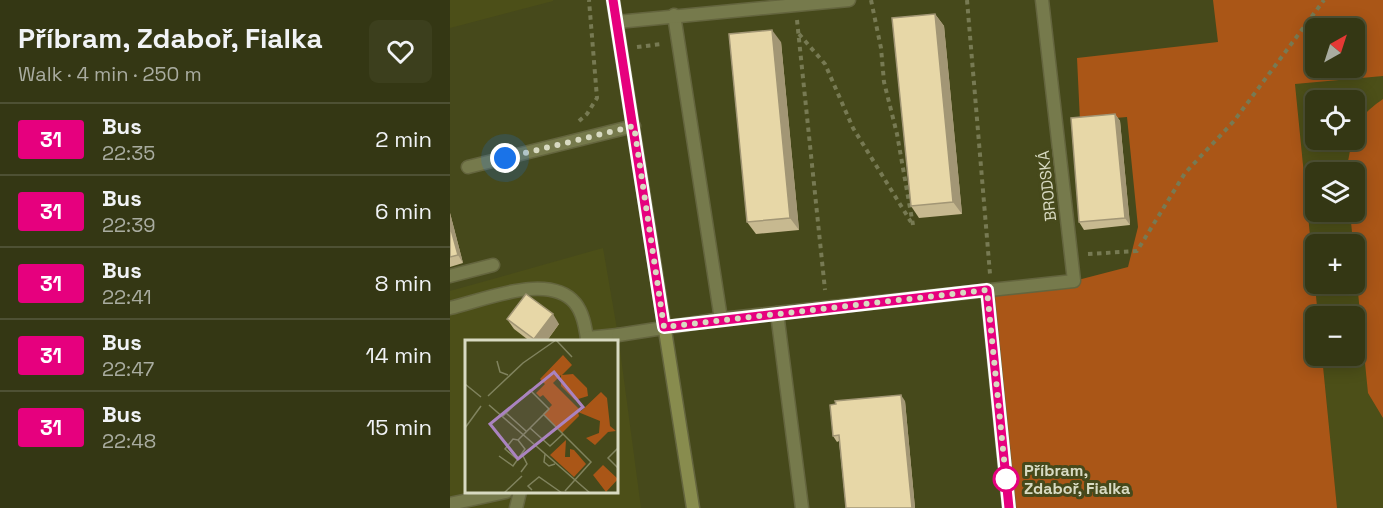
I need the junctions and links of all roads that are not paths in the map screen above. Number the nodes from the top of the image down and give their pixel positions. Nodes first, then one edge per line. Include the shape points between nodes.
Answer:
1 (613, 0) edge
2 (849, 0) edge
3 (1042, 0) edge
4 (674, 15) junction
5 (617, 22) junction
6 (634, 126) junction
7 (468, 167) dead end
8 (493, 265) dead end
9 (450, 276) edge
10 (989, 290) junction
11 (450, 308) edge
12 (777, 313) junction
13 (721, 319) junction
14 (664, 327) junction
15 (588, 340) edge
16 (501, 493) edge
17 (520, 493) edge
18 (450, 504) edge
19 (516, 508) edge
20 (693, 508) edge
21 (802, 508) edge
22 (1009, 508) edge

1 - 5 street
2 - 4 street
3 - 10 street, BRODSKÁ via 1074,281
4 - 5 street
4 - 13 street
5 - 6 street
6 - 7 street
6 - 14 street
8 - 9 street
10 - 12 street, BRODSKÁ
10 - 22 street
11 - 15 street via 533,288 549,288 575,303
12 - 13 street, BRODSKÁ
12 - 21 street
13 - 14 street, BRODSKÁ
14 - 15 street, BRODSKÁ
14 - 20 street
16 - 18 street
17 - 19 street

